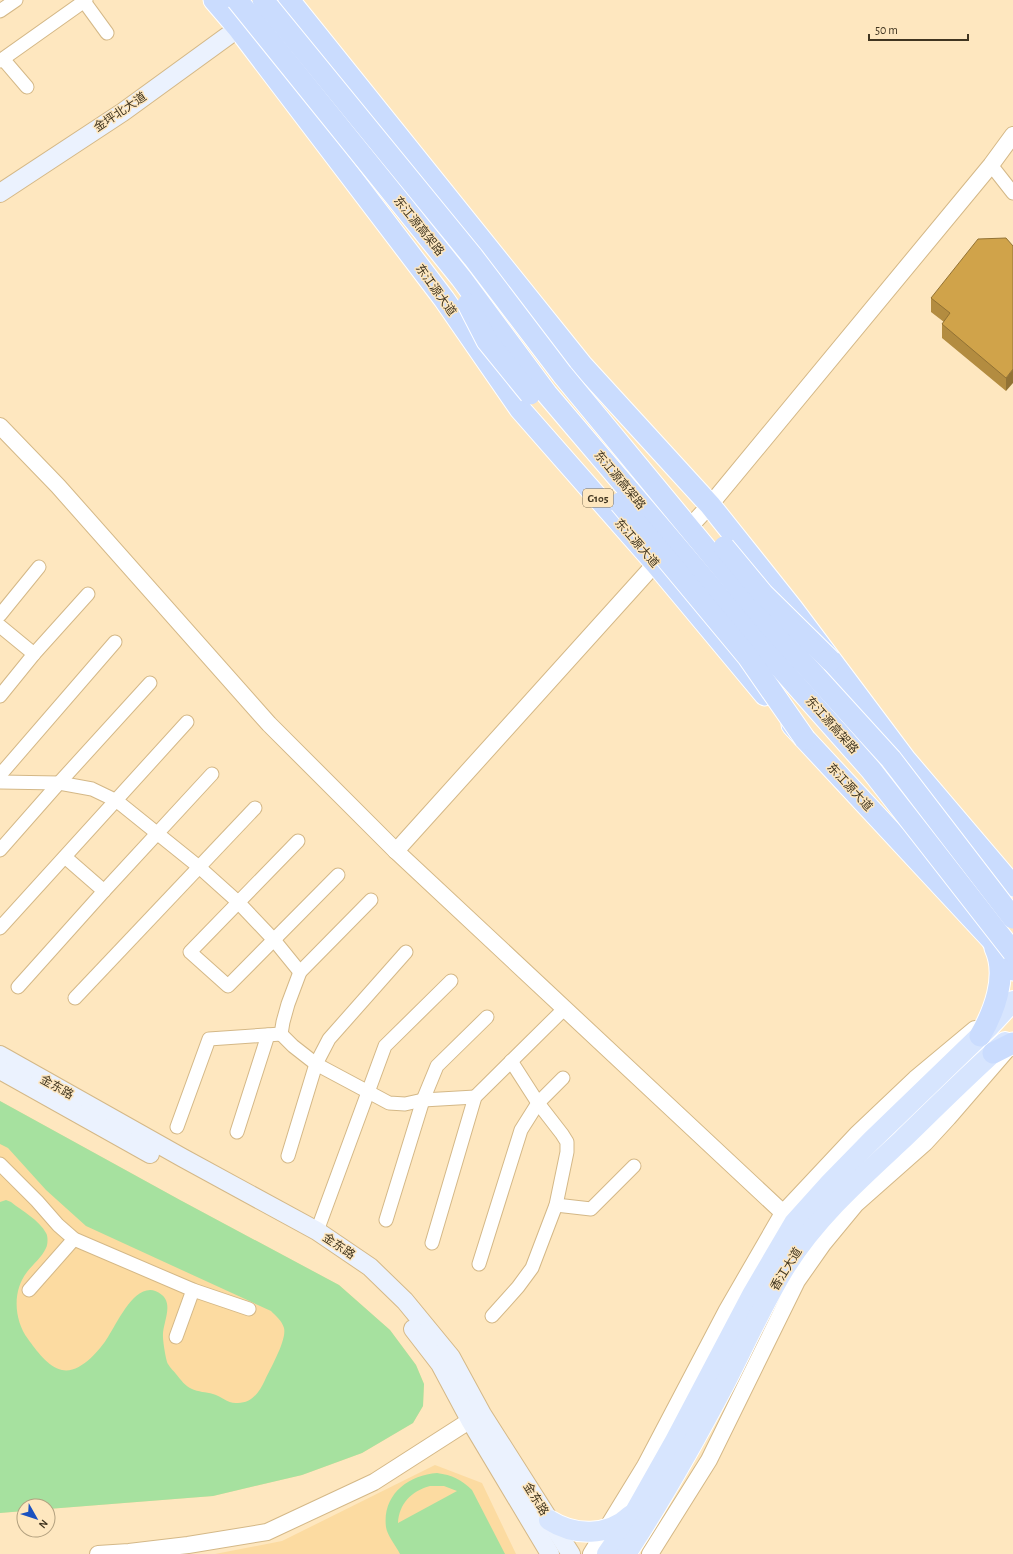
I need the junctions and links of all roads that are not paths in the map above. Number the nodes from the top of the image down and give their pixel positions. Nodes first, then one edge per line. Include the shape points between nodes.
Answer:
1 (16, 0) edge
2 (85, 0) edge
3 (214, 0) edge
4 (237, 0) edge
5 (263, 0) edge
6 (277, 0) edge
7 (289, 0) edge
8 (0, 11) edge
9 (238, 28) junction
10 (107, 33) dead end
11 (1, 60) edge
12 (27, 87) dead end
13 (1013, 135) edge
14 (991, 165) junction
15 (0, 193) edge
16 (1013, 193) edge
17 (444, 257) junction
18 (473, 257) junction
19 (0, 426) edge
20 (710, 505) junction
21 (656, 564) junction
22 (39, 568) dead end
23 (88, 594) dead end
24 (0, 614) edge
25 (0, 626) edge
26 (115, 642) dead end
27 (34, 654) junction
28 (831, 661) junction
29 (150, 683) dead end
30 (0, 696) edge
31 (188, 722) dead end
32 (805, 739) junction
33 (212, 774) dead end
34 (0, 775) edge
35 (0, 782) edge
36 (59, 783) junction
37 (117, 801) junction
38 (255, 808) dead end
39 (157, 834) junction
40 (298, 841) dead end
41 (0, 850) edge
42 (396, 851) junction
43 (65, 857) junction
44 (199, 867) junction
45 (338, 875) dead end
46 (1013, 886) edge
47 (104, 891) junction
48 (371, 900) dead end
49 (238, 902) junction
50 (1013, 918) edge
51 (0, 928) edge
52 (990, 939) junction
53 (274, 940) junction
54 (406, 952) dead end
55 (1013, 952) edge
56 (1013, 970) edge
57 (300, 972) junction
58 (451, 981) dead end
59 (18, 987) dead end
60 (1013, 997) edge
61 (75, 998) dead end
62 (1013, 1001) edge
63 (564, 1009) junction
64 (990, 1016) junction
65 (487, 1017) dead end
66 (281, 1034) junction
67 (268, 1035) junction
68 (980, 1036) junction
69 (1009, 1044) edge
70 (0, 1055) edge
71 (511, 1061) junction
72 (316, 1064) junction
73 (0, 1070) edge
74 (562, 1078) dead end
75 (368, 1093) junction
76 (475, 1097) junction
77 (423, 1100) junction
78 (538, 1103) junction
79 (177, 1127) dead end
80 (237, 1132) dead end
81 (288, 1156) dead end
82 (0, 1164) edge
83 (634, 1166) dead end
84 (556, 1205) junction
85 (789, 1218) junction
86 (386, 1220) dead end
87 (317, 1231) junction
88 (74, 1239) junction
89 (432, 1243) dead end
90 (479, 1264) dead end
91 (29, 1290) dead end
92 (193, 1290) junction
93 (249, 1309) dead end
94 (492, 1316) dead end
95 (176, 1337) dead end
96 (476, 1418) junction
97 (636, 1509) junction
98 (549, 1520) junction
99 (607, 1529) junction
100 (547, 1550) edge
101 (129, 1553) edge
102 (98, 1554) edge
103 (571, 1554) edge
104 (591, 1554) edge
105 (607, 1554) edge
106 (626, 1554) edge
107 (650, 1554) edge

1 - 8 street
2 - 10 street
2 - 11 street
3 - 9 highway, 东江源大道 / G105
4 - 17 highway, 东江源高架路, bridge
5 - 18 highway, 东江源高架路, bridge
6 - 9 main road, 金坪北大道
7 - 20 highway via 582,365
9 - 15 main road, 金坪北大道 via 123,112
9 - 21 highway, 东江源大道 / G105 via 444,299 520,409
11 - 12 street
13 - 14 street
14 - 16 street
14 - 20 street
17 - 32 highway, bridge via 486,341 748,657
17 - 55 highway, 东江源高架路, bridge via 547,394 757,641 871,770
18 - 28 highway, bridge via 536,321 763,594
18 - 50 highway, 东江源高架路, bridge via 562,374 770,626 891,759
19 - 42 street via 58,486 269,724
20 - 21 street
20 - 28 highway
21 - 32 highway, 东江源大道 / G105 via 763,693
21 - 42 street
22 - 24 street
23 - 27 street
25 - 27 street
26 - 34 street
27 - 30 street
28 - 46 highway via 905,759
29 - 36 street
31 - 37 street
32 - 52 highway, 东江源大道 / G105
33 - 39 street
35 - 36 street
36 - 37 street via 92,789
36 - 41 street
37 - 39 street
37 - 43 street
38 - 44 street
39 - 44 street
39 - 47 street
40 - 49 street
42 - 63 street
43 - 47 street
43 - 51 street
44 - 49 street
44 - 61 street
45 - 53 street
47 - 59 street
48 - 57 street
49 - 53 street
49 - 53 street via 190,952 228,986
52 - 56 highway, 东江源大道 / G105
52 - 64 highway via 999,960 1000,973 996,1000
53 - 57 street
54 - 72 street via 329,1039
57 - 66 street via 288,1004
58 - 75 street via 385,1046
60 - 64 street
62 - 68 main road
63 - 71 street
63 - 85 street
64 - 68 highway
64 - 85 street via 858,1133
65 - 77 street via 437,1066
66 - 67 street
66 - 72 street
67 - 79 street via 209,1039
67 - 80 street
68 - 85 main road via 830,1183
69 - 106 main road, 香江大道 via 845,1193 808,1235 783,1272 689,1450
69 - 107 street via 925,1143 856,1204 823,1244 797,1281 709,1460
70 - 87 main road, 金东路
71 - 76 street
71 - 78 street
72 - 75 street
72 - 81 street
73 - 96 main road, 金东路 via 314,1242 364,1277 397,1308 440,1364
74 - 78 street
75 - 77 street via 389,1103 405,1104
75 - 87 street
76 - 77 street
76 - 89 street
77 - 86 street
78 - 84 street via 567,1142
78 - 90 street via 521,1130
82 - 88 street
83 - 84 street via 591,1209
84 - 94 street via 532,1268
85 - 97 main road via 753,1293
85 - 99 street via 727,1310 645,1466
87 - 96 main road, 金东路 via 370,1267 405,1301 451,1357
88 - 91 street
88 - 92 street
92 - 93 street
92 - 95 street
96 - 98 main road, 金东路
96 - 100 main road, 金东路
96 - 101 street via 374,1482 267,1532
97 - 99 main road via 619,1524
97 - 105 main road
98 - 99 main road via 577,1531
98 - 103 main road, 金东路
99 - 104 street
101 - 102 street

